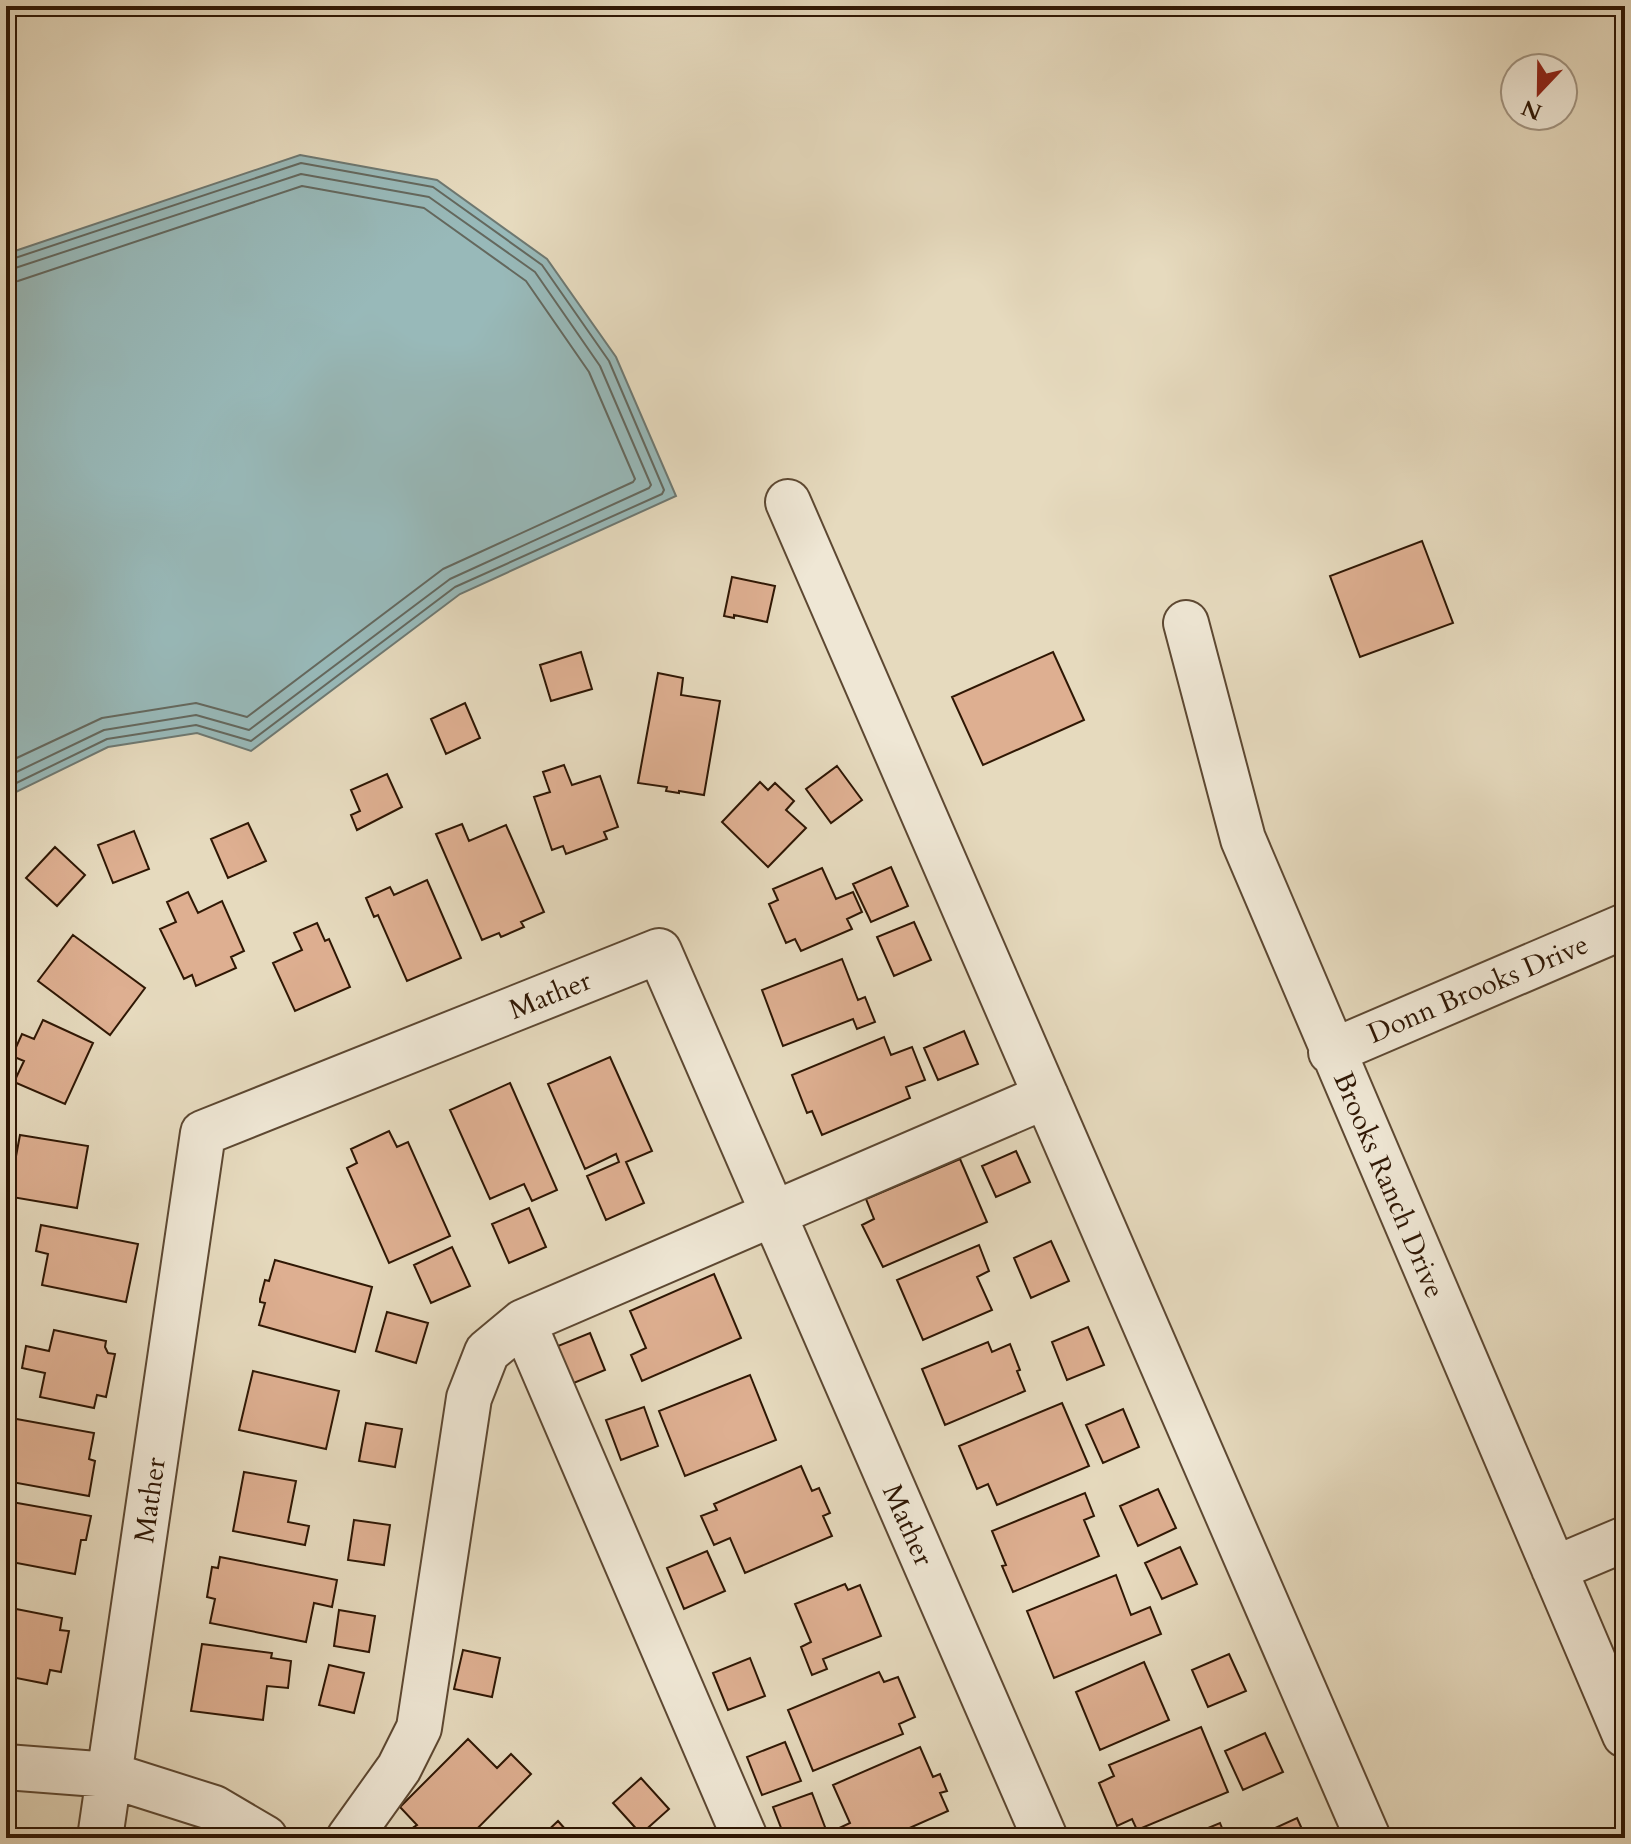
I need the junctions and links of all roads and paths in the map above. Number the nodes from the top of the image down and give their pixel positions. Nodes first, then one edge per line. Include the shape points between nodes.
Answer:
1 (788, 502) dead end
2 (1186, 623) dead end
3 (1625, 926) edge
4 (1331, 1052) junction
5 (1046, 1096) junction
6 (772, 1215) junction
7 (523, 1322) junction
8 (1625, 1539) edge
9 (1554, 1569) junction
10 (1625, 1735) edge
11 (6, 1767) edge
12 (110, 1775) junction
13 (100, 1838) edge
14 (265, 1838) edge
15 (349, 1838) edge
16 (745, 1838) edge
17 (1045, 1838) edge
18 (1368, 1838) edge

1 - 5 street
2 - 4 street, Brooks Ranch Drive via 1243,839
3 - 4 street, Donn Brooks Drive
4 - 9 street, Brooks Ranch Drive
5 - 6 street
5 - 18 street
6 - 7 street
6 - 12 street, Mather via 659,951 203,1133
6 - 17 street, Mather
7 - 15 street via 487,1352 469,1398 419,1728 399,1768
7 - 16 street
8 - 9 street
9 - 10 street, Brooks Ranch Drive
11 - 12 street
12 - 13 street, Mather
12 - 14 street via 214,1808

